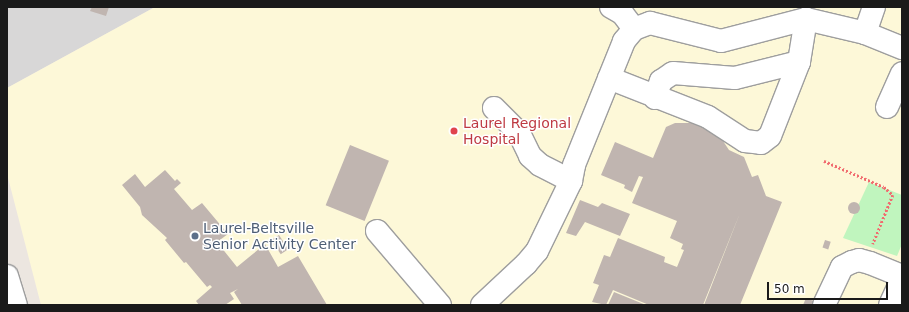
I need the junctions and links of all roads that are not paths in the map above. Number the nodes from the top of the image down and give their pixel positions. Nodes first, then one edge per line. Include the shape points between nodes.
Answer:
1 (611, 7) edge
2 (874, 7) edge
3 (638, 20) edge
4 (806, 20) junction
5 (864, 33) junction
6 (902, 48) edge
7 (799, 62) junction
8 (902, 73) edge
9 (609, 78) junction
10 (655, 98) junction
11 (887, 107) dead end
12 (494, 108) dead end
13 (571, 181) junction
14 (377, 231) dead end
15 (7, 276) edge
16 (902, 278) edge
17 (16, 305) edge
18 (440, 305) edge
19 (482, 305) edge
20 (824, 305) edge
21 (890, 305) edge

1 - 3 street
2 - 5 street
3 - 4 street via 721,41
3 - 9 street via 624,41
4 - 5 street
4 - 7 street
5 - 6 street
7 - 10 street via 735,78 673,73 661,81
7 - 10 street via 770,136 760,143 745,141 708,117
8 - 11 street
9 - 10 street
9 - 13 street via 574,165
12 - 13 street via 519,133 530,156 540,165
13 - 19 street via 537,251
14 - 18 street
15 - 17 street
16 - 20 street via 870,263 859,260 852,262 842,267
16 - 21 street

